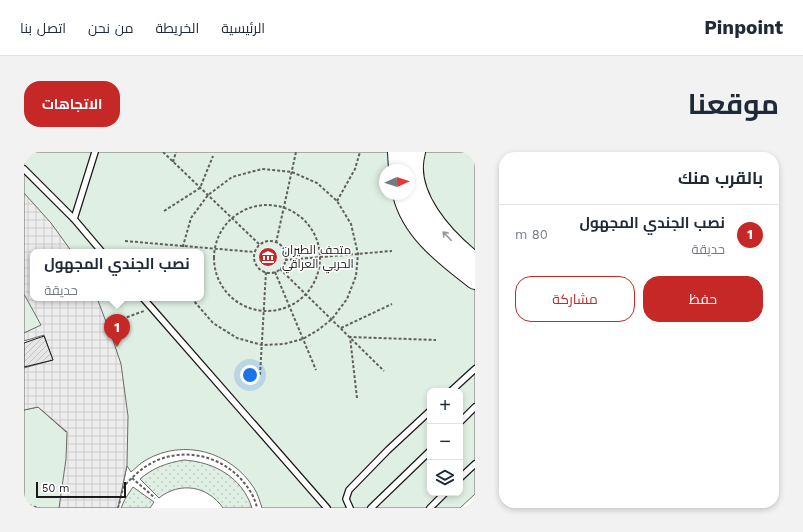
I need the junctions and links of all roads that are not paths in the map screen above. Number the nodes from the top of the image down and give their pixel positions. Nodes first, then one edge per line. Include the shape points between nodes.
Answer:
1 (95, 152) edge
2 (398, 152) edge
3 (415, 152) edge
4 (399, 164) edge
5 (24, 169) edge
6 (405, 200) edge
7 (74, 219) junction
8 (99, 249) edge
9 (475, 263) edge
10 (475, 279) edge
11 (146, 301) edge
12 (475, 369) edge
13 (454, 388) edge
14 (475, 407) edge
15 (427, 414) edge
16 (463, 419) edge
17 (427, 454) edge
18 (475, 464) edge
19 (463, 475) edge
20 (442, 496) edge
21 (327, 508) edge
22 (350, 508) edge
23 (371, 508) edge
24 (430, 508) edge

1 - 7 lane
2 - 4 highway
9 -> 3 highway via 448,238 421,202 414,177
5 - 7 lane
6 - 10 highway via 423,233
7 - 8 lane
11 - 21 lane
12 - 13 lane
14 - 16 lane
15 - 22 lane via 349,490 346,499
17 - 23 lane
18 - 19 lane
20 - 24 lane

